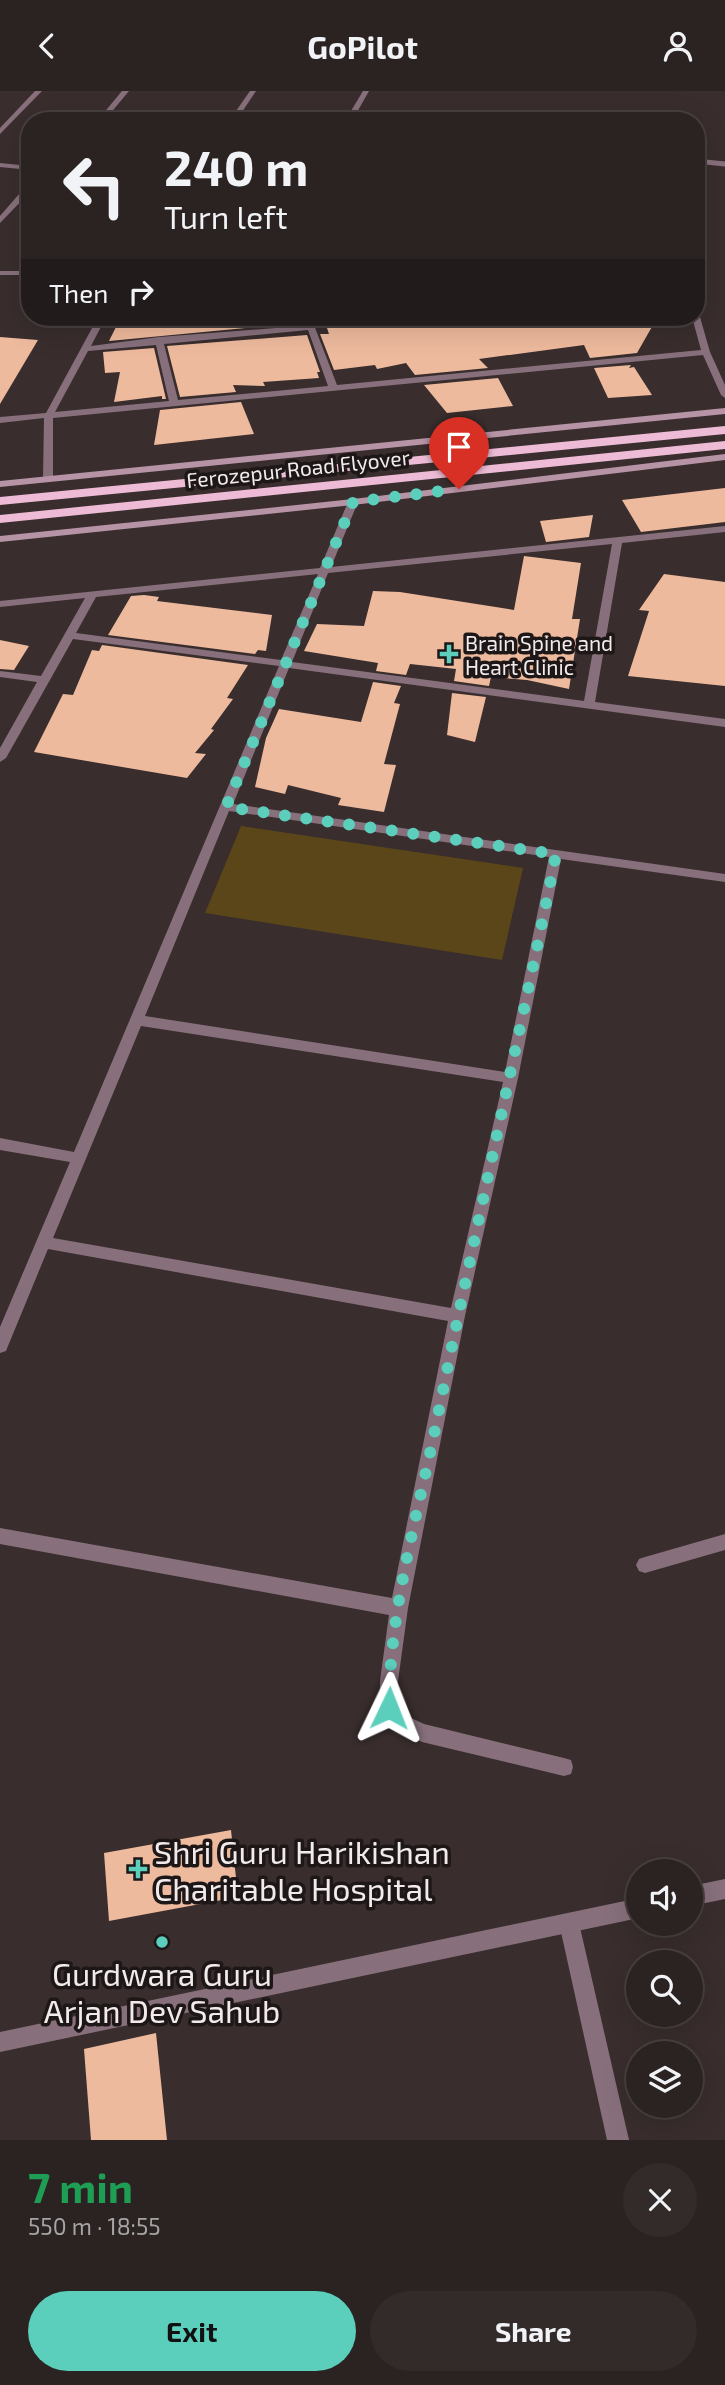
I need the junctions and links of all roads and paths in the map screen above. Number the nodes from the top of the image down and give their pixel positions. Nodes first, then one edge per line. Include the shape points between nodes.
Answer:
1 (39, 91) edge
2 (126, 91) edge
3 (253, 91) edge
4 (366, 91) edge
5 (108, 112) edge
6 (238, 112) edge
7 (353, 112) edge
8 (0, 132) edge
9 (705, 162) edge
10 (725, 164) edge
11 (0, 165) edge
12 (21, 167) edge
13 (21, 197) edge
14 (0, 221) edge
15 (0, 273) edge
16 (21, 273) edge
17 (97, 326) edge
18 (279, 326) edge
19 (312, 326) edge
20 (699, 326) edge
21 (159, 341) junction
22 (84, 349) junction
23 (706, 352) junction
24 (334, 389) junction
25 (725, 395) edge
26 (174, 403) junction
27 (725, 411) edge
28 (49, 415) junction
29 (0, 420) edge
30 (725, 430) edge
31 (725, 445) edge
32 (725, 457) edge
33 (48, 479) junction
34 (0, 484) edge
35 (0, 501) edge
36 (353, 502) junction
37 (0, 519) edge
38 (725, 529) edge
39 (0, 539) edge
40 (618, 539) junction
41 (324, 571) junction
42 (92, 595) junction
43 (0, 604) edge
44 (69, 635) junction
45 (285, 662) junction
46 (0, 674) edge
47 (44, 680) junction
48 (589, 704) junction
49 (725, 723) edge
50 (0, 758) edge
51 (226, 807) junction
52 (556, 854) junction
53 (725, 878) edge
54 (136, 1020) junction
55 (511, 1078) junction
56 (0, 1144) edge
57 (77, 1158) junction
58 (42, 1242) junction
59 (457, 1317) junction
60 (0, 1346) edge
61 (0, 1536) edge
62 (725, 1542) edge
63 (645, 1565) dead end
64 (399, 1608) junction
65 (564, 1767) dead end
66 (725, 1889) edge
67 (703, 1894) edge
68 (626, 1911) edge
69 (569, 1923) junction
70 (0, 2042) edge
71 (618, 2140) edge

1 - 8 street
2 - 5 street
3 - 6 street
4 - 7 street
9 - 10 lane
11 - 12 street
13 - 14 street
15 - 16 street
17 - 22 street
18 - 21 street
19 - 24 street
20 - 23 street
21 - 22 street
21 - 26 street
22 - 28 street
23 - 24 street
23 - 25 street
24 - 26 street
26 - 28 street
27 - 33 main road
28 - 29 street
28 - 33 street
30 - 35 highway, Ferozepur Road Flyover
31 - 37 highway, Ferozepur Road Flyover
32 - 36 main road
33 - 34 main road
36 - 39 main road
36 - 41 street
38 - 40 street
40 - 41 street
40 - 48 street
41 - 42 street
41 - 45 street
42 - 43 street
42 - 44 street
44 - 45 street
44 - 47 street
45 - 48 street
45 - 51 street
46 - 47 street
47 - 50 street
48 - 49 street
51 - 52 street
51 - 54 street
52 - 53 street
52 - 55 street
54 - 55 street
54 - 57 street
55 - 59 street
56 - 57 street
57 - 58 street
58 - 59 street
58 - 60 street
59 - 64 street
61 - 64 street
62 - 63 street
64 - 65 street via 389,1708 401,1722 422,1733
66 - 67 street
68 - 69 street
69 - 70 street
69 - 71 street

